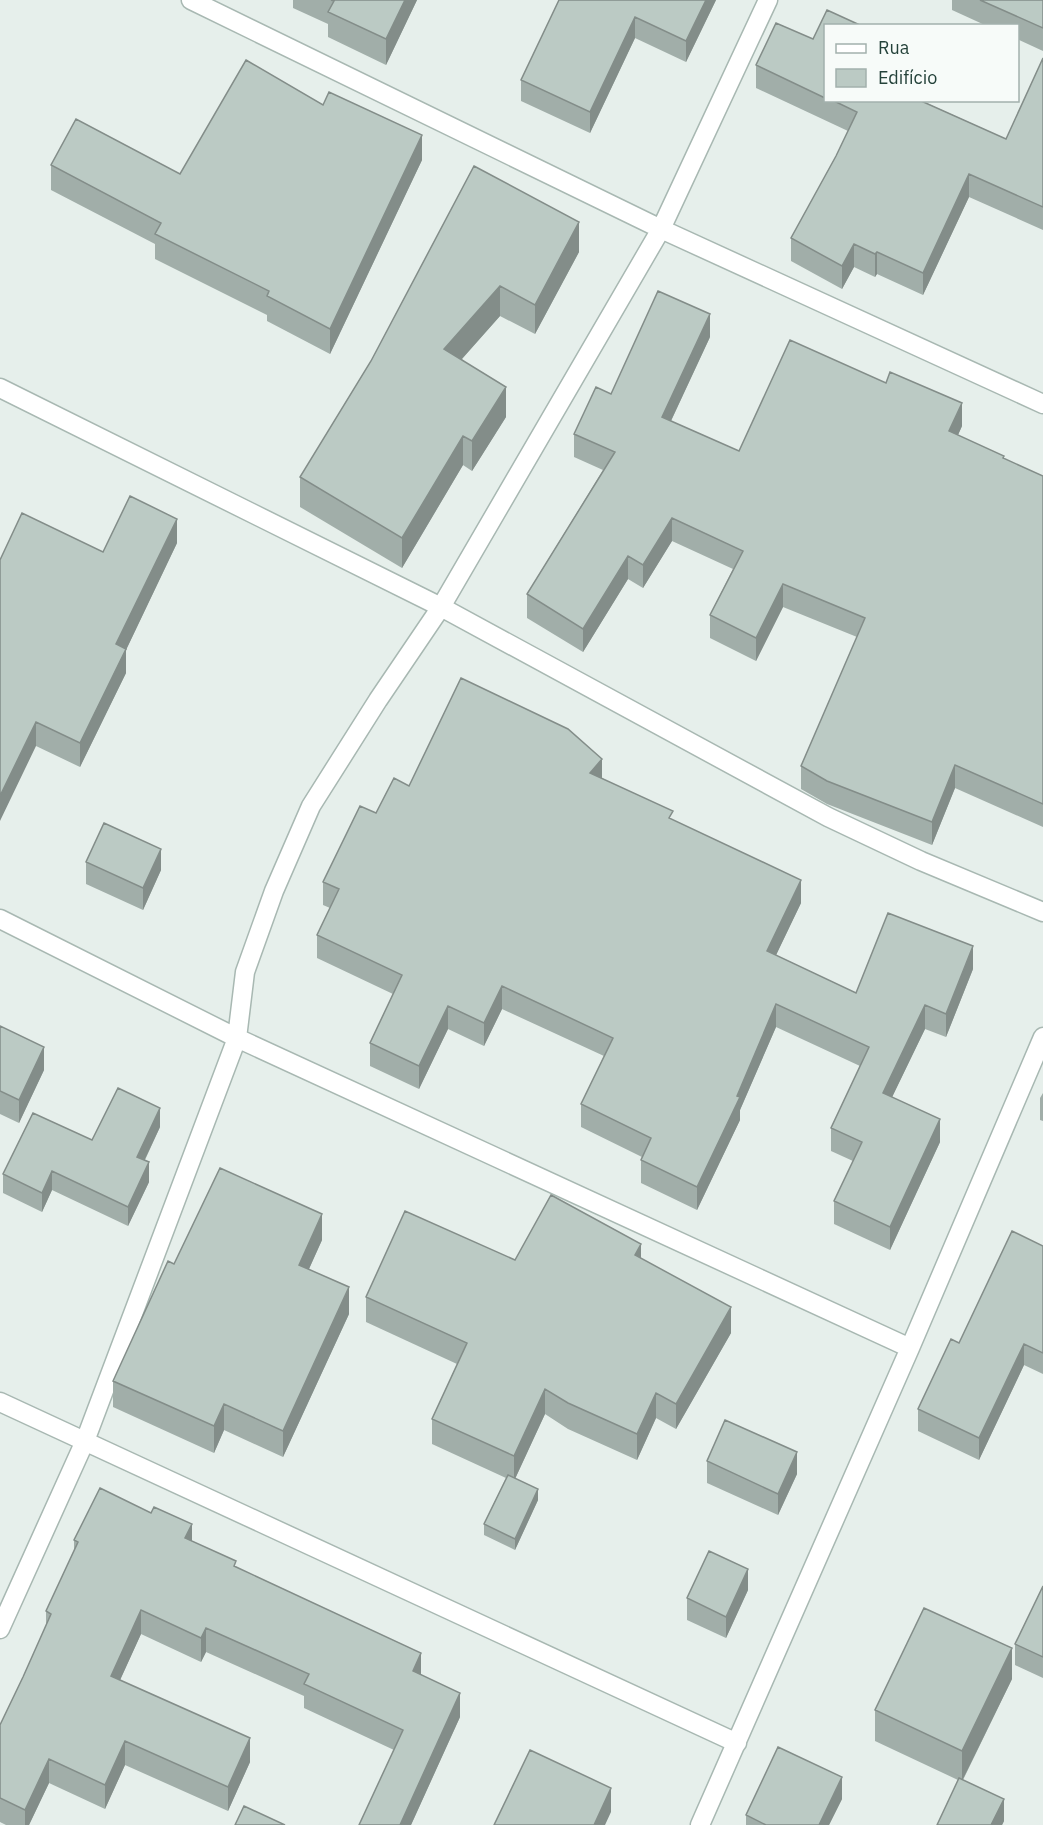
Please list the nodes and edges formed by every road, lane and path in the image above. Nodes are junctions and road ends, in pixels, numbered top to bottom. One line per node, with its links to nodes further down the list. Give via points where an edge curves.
1 (191, 0): 3 (street)
2 (768, 0): 3 (street)
3 (661, 229): 5 (street); 6 (street)
4 (0, 388): 6 (street)
5 (1043, 404)
6 (441, 607): 7 (street, via 828,817); 10 (street, via 311,806 245,972)
7 (1043, 912)
8 (0, 919): 10 (street)
9 (1043, 1037): 11 (street)
10 (237, 1038): 11 (street); 13 (street)
11 (910, 1348): 15 (street)
12 (0, 1402): 13 (street)
13 (85, 1441): 14 (street); 15 (street)
14 (0, 1629)
15 (737, 1743): 16 (street)
16 (700, 1825)

